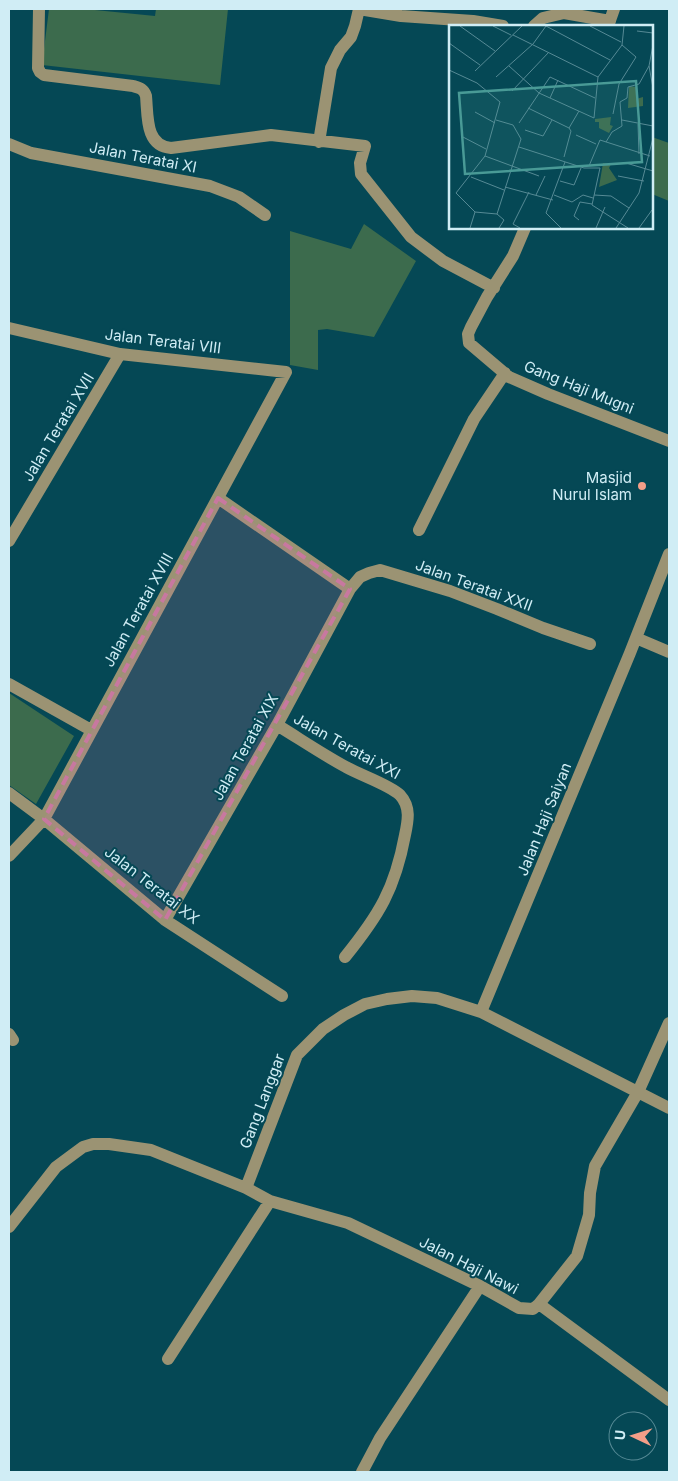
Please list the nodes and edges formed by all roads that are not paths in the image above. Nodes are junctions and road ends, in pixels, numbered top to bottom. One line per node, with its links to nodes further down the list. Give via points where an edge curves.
1 (39, 9): 6 (street, via 40,72 140,88 146,96 152,139 163,148 271,135)
2 (359, 9): 4 (street); 6 (street, via 351,37 331,68)
3 (611, 19): 5 (street, via 564,13 543,18)
4 (498, 25)
5 (535, 25)
6 (319, 142): 10 (street, via 365,146 360,163 361,174 411,237 443,261)
7 (9, 144): 8 (street, Jalan Teratai XI, via 31,153 210,186 239,197)
8 (265, 215)
9 (526, 229): 10 (street)
10 (494, 288): 14 (street, via 471,327 469,343)
11 (9, 328): 12 (street, Jalan Teratai VIII)
12 (120, 354): 13 (street, Jalan Teratai VIII); 18 (street, Jalan Teratai XVII)
13 (286, 372): 16 (street, Jalan Teratai XVIII)
14 (505, 373): 15 (street, Gang Haji Mugni, via 548,394); 17 (street, Gang Haji Mugni, via 474,419)
15 (669, 441)
16 (218, 498): 20 (street); 26 (street, Jalan Teratai XVIII)
17 (419, 530)
18 (9, 541)
19 (669, 554): 21 (street, Jalan Haji Saiyan)
20 (350, 588): 22 (street, Jalan Teratai XXII, via 360,577 380,570 450,591); 25 (street, Jalan Teratai XIX)
21 (636, 638): 23 (street); 33 (street, Jalan Haji Saiyan)
22 (590, 644)
23 (669, 652)
24 (9, 684): 26 (street)
25 (277, 725): 30 (street, Jalan Teratai XIX); 31 (street, Jalan Teratai XXI, via 395,792 407,806 402,855 386,900)
26 (92, 730): 28 (street, Jalan Teratai XVIII)
27 (9, 792): 28 (street, Jalan Teratai XX)
28 (44, 819): 29 (street, Jalan Teratai XVIII); 30 (street, Jalan Teratai XX)
29 (9, 856)
30 (165, 920): 32 (street, Jalan Teratai XX)
31 (345, 957)
32 (282, 996)
33 (481, 1012): 35 (street, Gang Langgar); 37 (street, Gang Langgar, via 437,998 412,996 365,1004 323,1029 297,1054)
34 (669, 1023): 35 (street)
35 (638, 1092): 36 (street, Gang Langgar); 41 (street, via 595,1166 589,1215 577,1256)
36 (669, 1108)
37 (246, 1188): 38 (street, Jalan Haji Nawi); 39 (street, via 151,1150 93,1144 83,1147 56,1167)
38 (270, 1201): 40 (street, Jalan Haji Nawi, via 348,1223); 42 (street)
39 (9, 1226)
40 (480, 1286): 41 (street, Jalan Haji Nawi, via 519,1308 532,1309); 44 (street, via 380,1438)
41 (539, 1304): 43 (street)
42 (168, 1359)
43 (669, 1400)
44 (362, 1472)

